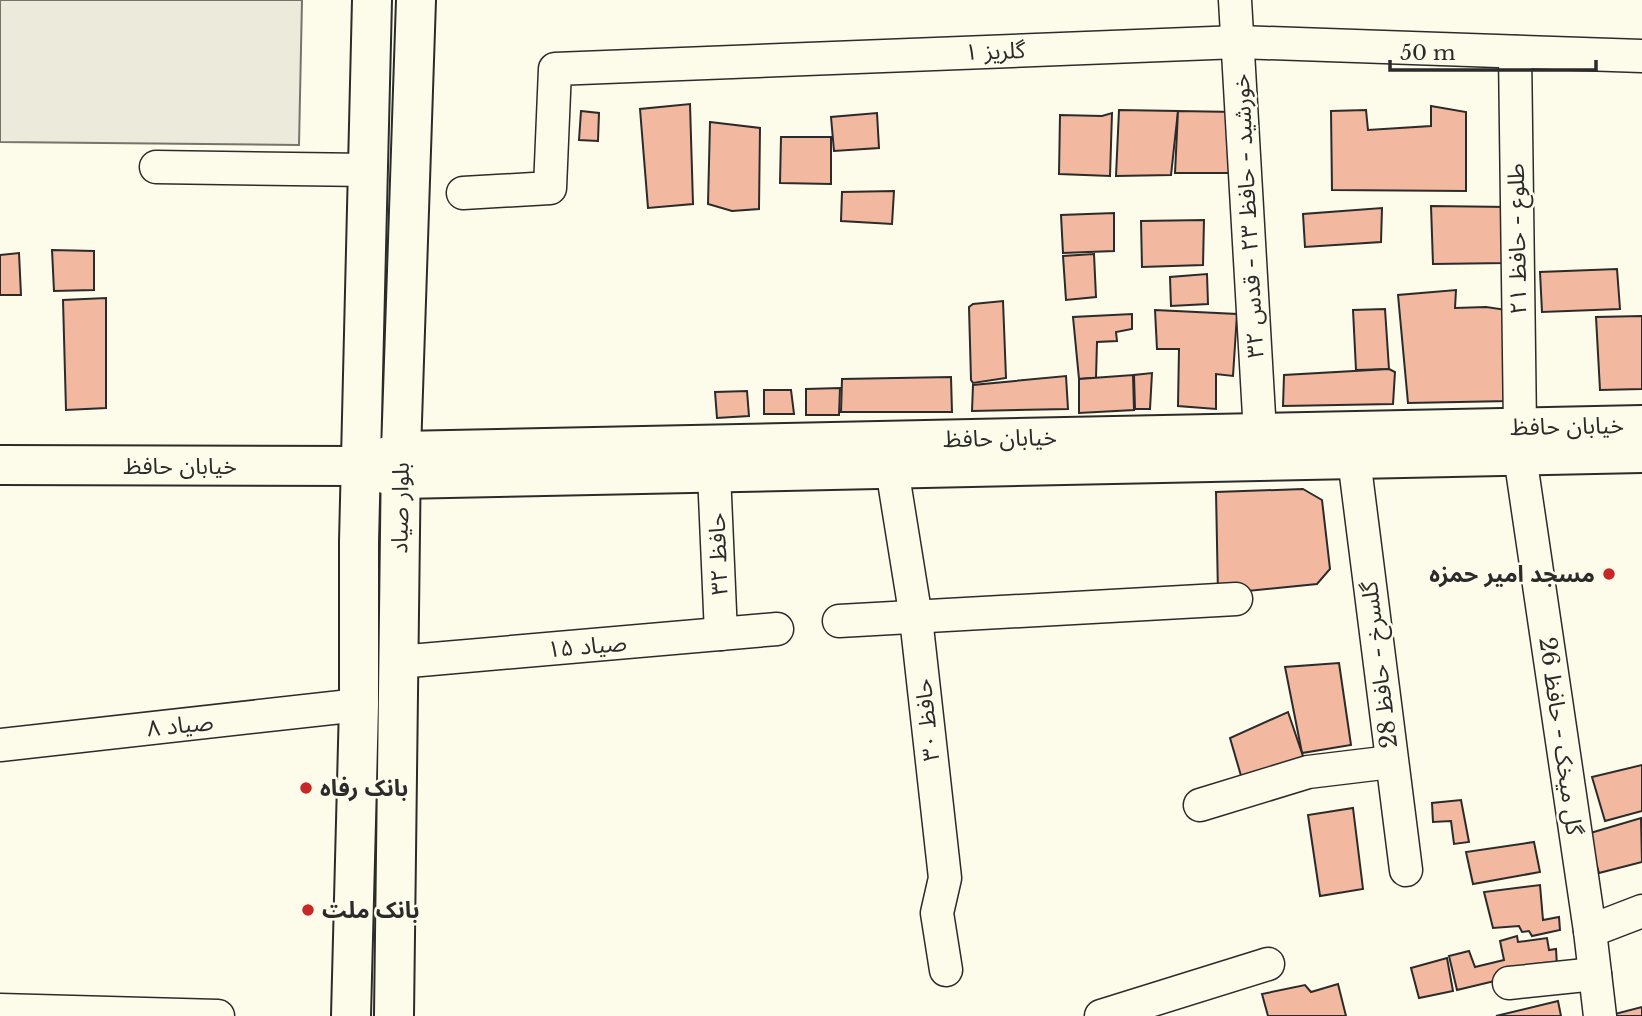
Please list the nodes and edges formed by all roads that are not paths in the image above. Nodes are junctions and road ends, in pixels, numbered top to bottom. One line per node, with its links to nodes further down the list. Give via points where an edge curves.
1 (372, 0): 8 (main road, بلوار صیاد)
2 (416, 0): 16 (main road, بلوار صیاد)
3 (1235, 0): 4 (street, خورشید - حافظ ۲۳ - قدس ۳۲)
4 (1238, 42): 5 (street, گلریز ۱); 9 (street, گلریز ۱, via 555,69 550,188); 11 (street, خورشید - حافظ ۲۳ - قدس ۳۲)
5 (1515, 51): 6 (street, گلریز ۱); 12 (street, طلوع - حافظ ۲۱)
6 (1642, 56)
7 (156, 167): 8 (street)
8 (368, 170): 17 (main road, بلوار صیاد)
9 (463, 193)
10 (1642, 425): 12 (main road, خیابان حافظ)
11 (1260, 433): 12 (main road, خیابان حافظ); 16 (main road, خیابان حافظ)
12 (1520, 442): 13 (main road, خیابان حافظ); 14 (main road, خیابان حافظ); 32 (street, گل میخک - حافظ 26)
13 (1642, 453)
14 (1353, 459): 18 (main road, خیابان حافظ); 28 (street, گلسرخ - حافظ 28)
15 (0, 465): 17 (main road, خیابان حافظ)
16 (401, 465): 17 (main road, خیابان حافظ); 19 (main road, خیابان حافظ); 25 (main road, بلوار صیاد)
17 (361, 466): 26 (main road, بلوار صیاد)
18 (892, 469): 19 (main road, خیابان حافظ); 21 (street, حافظ ۳۰)
19 (715, 473): 24 (street, حافظ ۳۲)
20 (1237, 599): 21 (street)
21 (916, 618): 22 (street); 34 (street, حافظ ۳۰, via 945,878 937,914)
22 (839, 621)
23 (777, 629): 24 (street, صیاد ۱۵)
24 (720, 634): 25 (street, صیاد ۱۵)
25 (398, 662): 40 (main road, بلوار صیاد)
26 (359, 705): 27 (street, صیاد ۸); 39 (main road, بلوار صیاد)
27 (0, 745)
28 (1391, 762): 29 (street, via 1308,772); 30 (street, گلسرخ - حافظ 28)
29 (1200, 805)
30 (1406, 870)
31 (1642, 911): 32 (street)
32 (1590, 931): 35 (street, گل میخک - حافظ 26)
33 (1268, 964): 41 (street)
34 (946, 970)
35 (1595, 974): 36 (street); 42 (street, گل میخک - حافظ 26)
36 (1509, 983)
37 (0, 1010): 38 (street)
38 (218, 1016)
39 (351, 1016)
40 (394, 1016)
41 (1101, 1016)
42 (1600, 1016)

